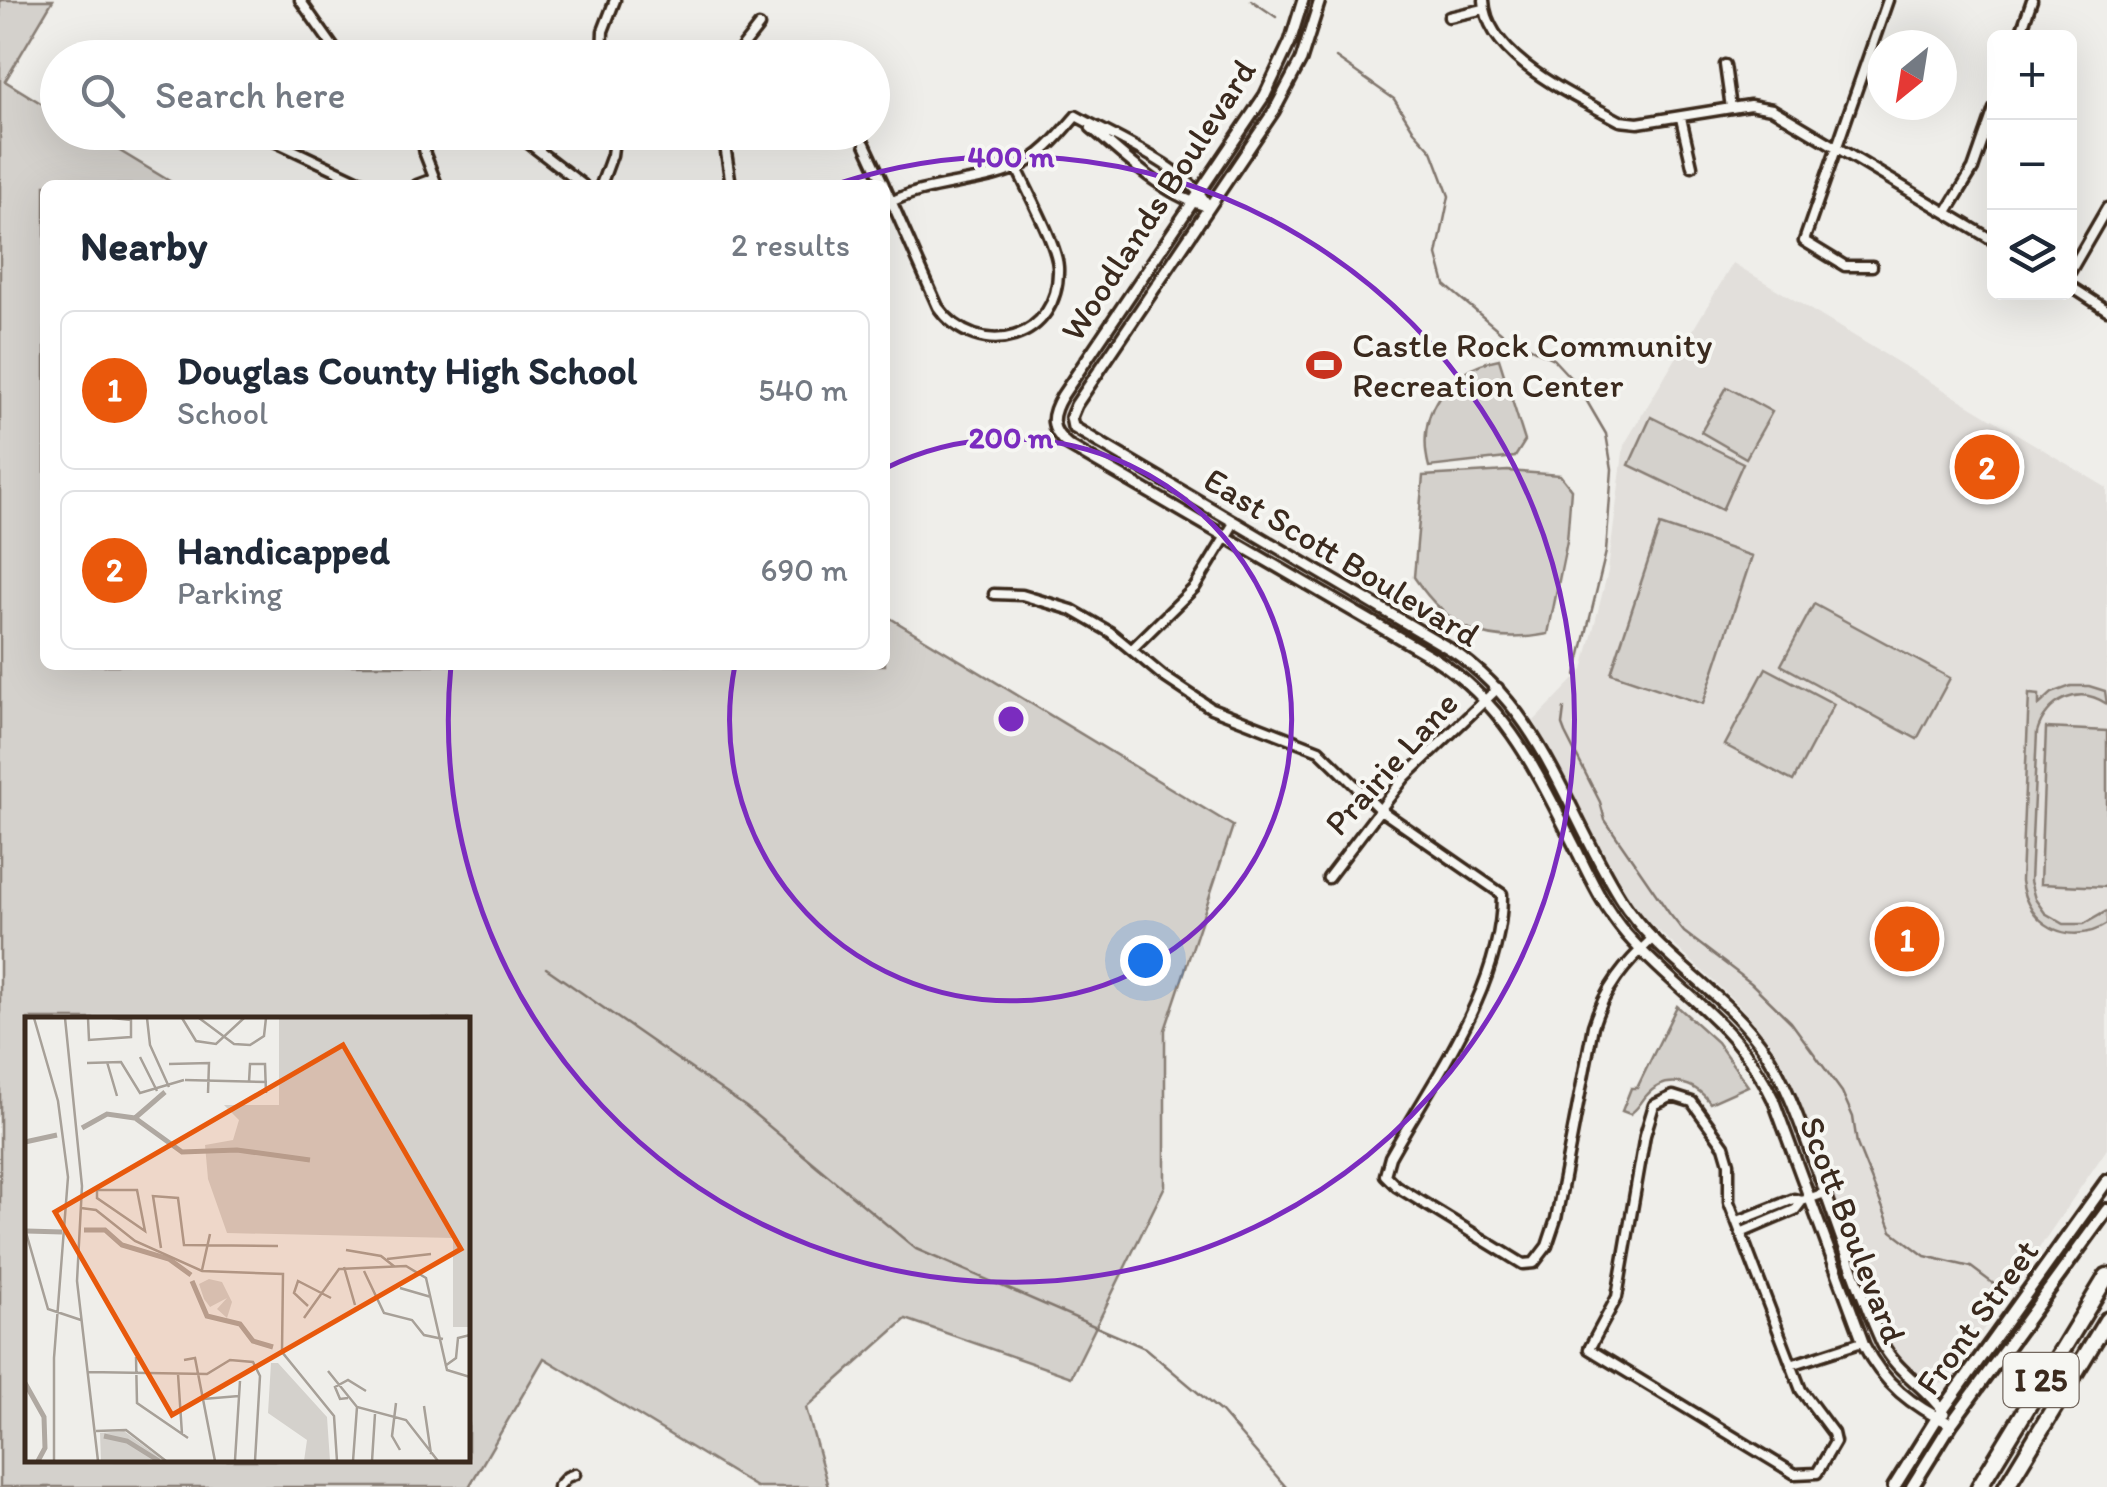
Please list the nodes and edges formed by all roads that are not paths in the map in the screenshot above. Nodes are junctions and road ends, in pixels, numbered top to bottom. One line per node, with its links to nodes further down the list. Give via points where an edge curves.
1 (300, 0): 11 (street)
2 (615, 0): 12 (street)
3 (1303, 0): 34 (street, Woodlands Boulevard, via 1265,95)
4 (1320, 0): 38 (street, Woodlands Boulevard, via 1283,96)
5 (1888, 0): 19 (street)
6 (2032, 0): 10 (street)
7 (1484, 4): 8 (street); 17 (street, via 1497,38 1516,58 1592,106 1638,124)
8 (1450, 18)
9 (760, 26): 13 (street)
10 (2022, 30)
11 (328, 40)
12 (603, 40)
13 (749, 40)
14 (1725, 64): 15 (street)
15 (1731, 108): 17 (street); 19 (street, via 1772,110)
16 (1076, 116): 27 (street); 34 (street); 36 (street)
17 (1681, 118): 26 (street)
18 (1990, 120): 40 (street, via 1973,169)
19 (1838, 147): 40 (street); 43 (street, via 1804,242 1846,266)
20 (294, 150): 28 (street)
21 (426, 150): 29 (street)
22 (537, 150): 30 (street)
23 (613, 150): 31 (street)
24 (725, 150): 32 (street)
25 (869, 150): 33 (street)
26 (1692, 166)
27 (1017, 168): 35 (street); 37 (street, via 1058,262 1052,304 1021,334 994,340 948,322)
28 (357, 180)
29 (434, 180)
30 (576, 180)
31 (603, 180)
32 (729, 180)
33 (881, 180)
34 (1200, 191): 36 (street, Woodlands Boulevard); 38 (street)
35 (890, 202)
36 (1192, 203): 38 (street); 47 (street, Woodlands Boulevard, via 1062,396)
37 (890, 207)
38 (1209, 207): 46 (street, Woodlands Boulevard)
39 (2107, 208): 42 (street)
40 (1947, 212): 41 (street)
41 (1987, 237)
42 (2077, 260)
43 (1872, 266)
44 (2077, 291): 45 (street)
45 (2107, 310)
46 (1071, 422): 48 (street, East Scott Boulevard, via 1080,434)
47 (1053, 426): 49 (street, East Scott Boulevard, via 1068,445)
48 (1234, 523): 49 (street); 52 (street, East Scott Boulevard, via 1450,649)
49 (1224, 538): 51 (street, via 1195,587); 53 (street, East Scott Boulevard, via 1434,658)
50 (994, 594): 51 (street, via 1072,610)
51 (1132, 650): 55 (street, via 1211,708 1319,750)
52 (1498, 688): 53 (street, Prairie Lane); 54 (street, East Scott Boulevard)
53 (1486, 699): 55 (street, Prairie Lane); 58 (street, Scott Boulevard, via 1524,750 1608,910)
54 (1555, 772): 57 (street, Scott Boulevard, via 1611,882)
55 (1379, 809): 56 (street, Prairie Lane); 58 (street, via 1502,894 1503,920 1490,976 1385,1174 1522,1264 1534,1262 1547,1246 1556,1219 1602,997)
56 (1328, 878)
57 (1653, 938): 58 (street); 60 (street, Scott Boulevard, via 1725,1003 1765,1051)
58 (1640, 950): 61 (street, Scott Boulevard, via 1719,1020 1758,1071)
59 (2107, 1181): 69 (main road, Front Street)
60 (1826, 1192): 61 (street); 69 (street, Scott Boulevard, via 1888,1354)
61 (1806, 1200): 63 (street); 64 (street); 67 (street, Scott Boulevard)
62 (2107, 1210): 70 (main road, Front Street)
63 (1738, 1221): 64 (street); 68 (street, via 1729,1163 1709,1121 1692,1102 1673,1096 1654,1105 1617,1298 1589,1349 1794,1474 1809,1476 1817,1474 1836,1442)
64 (1743, 1232): 68 (street)
65 (2107, 1276): 75 (highway, I 25)
66 (2107, 1320): 76 (highway, I 25)
67 (1862, 1342): 68 (street); 69 (street, Scott Boulevard, via 1894,1388)
68 (1791, 1366)
69 (1940, 1414): 70 (street, Scott Boulevard); 73 (main road, Front Street)
70 (1951, 1424): 74 (main road, Front Street)
71 (576, 1474): 72 (street)
72 (558, 1487)
73 (1894, 1487)
74 (1912, 1487)
75 (1979, 1487)
76 (2006, 1487)

